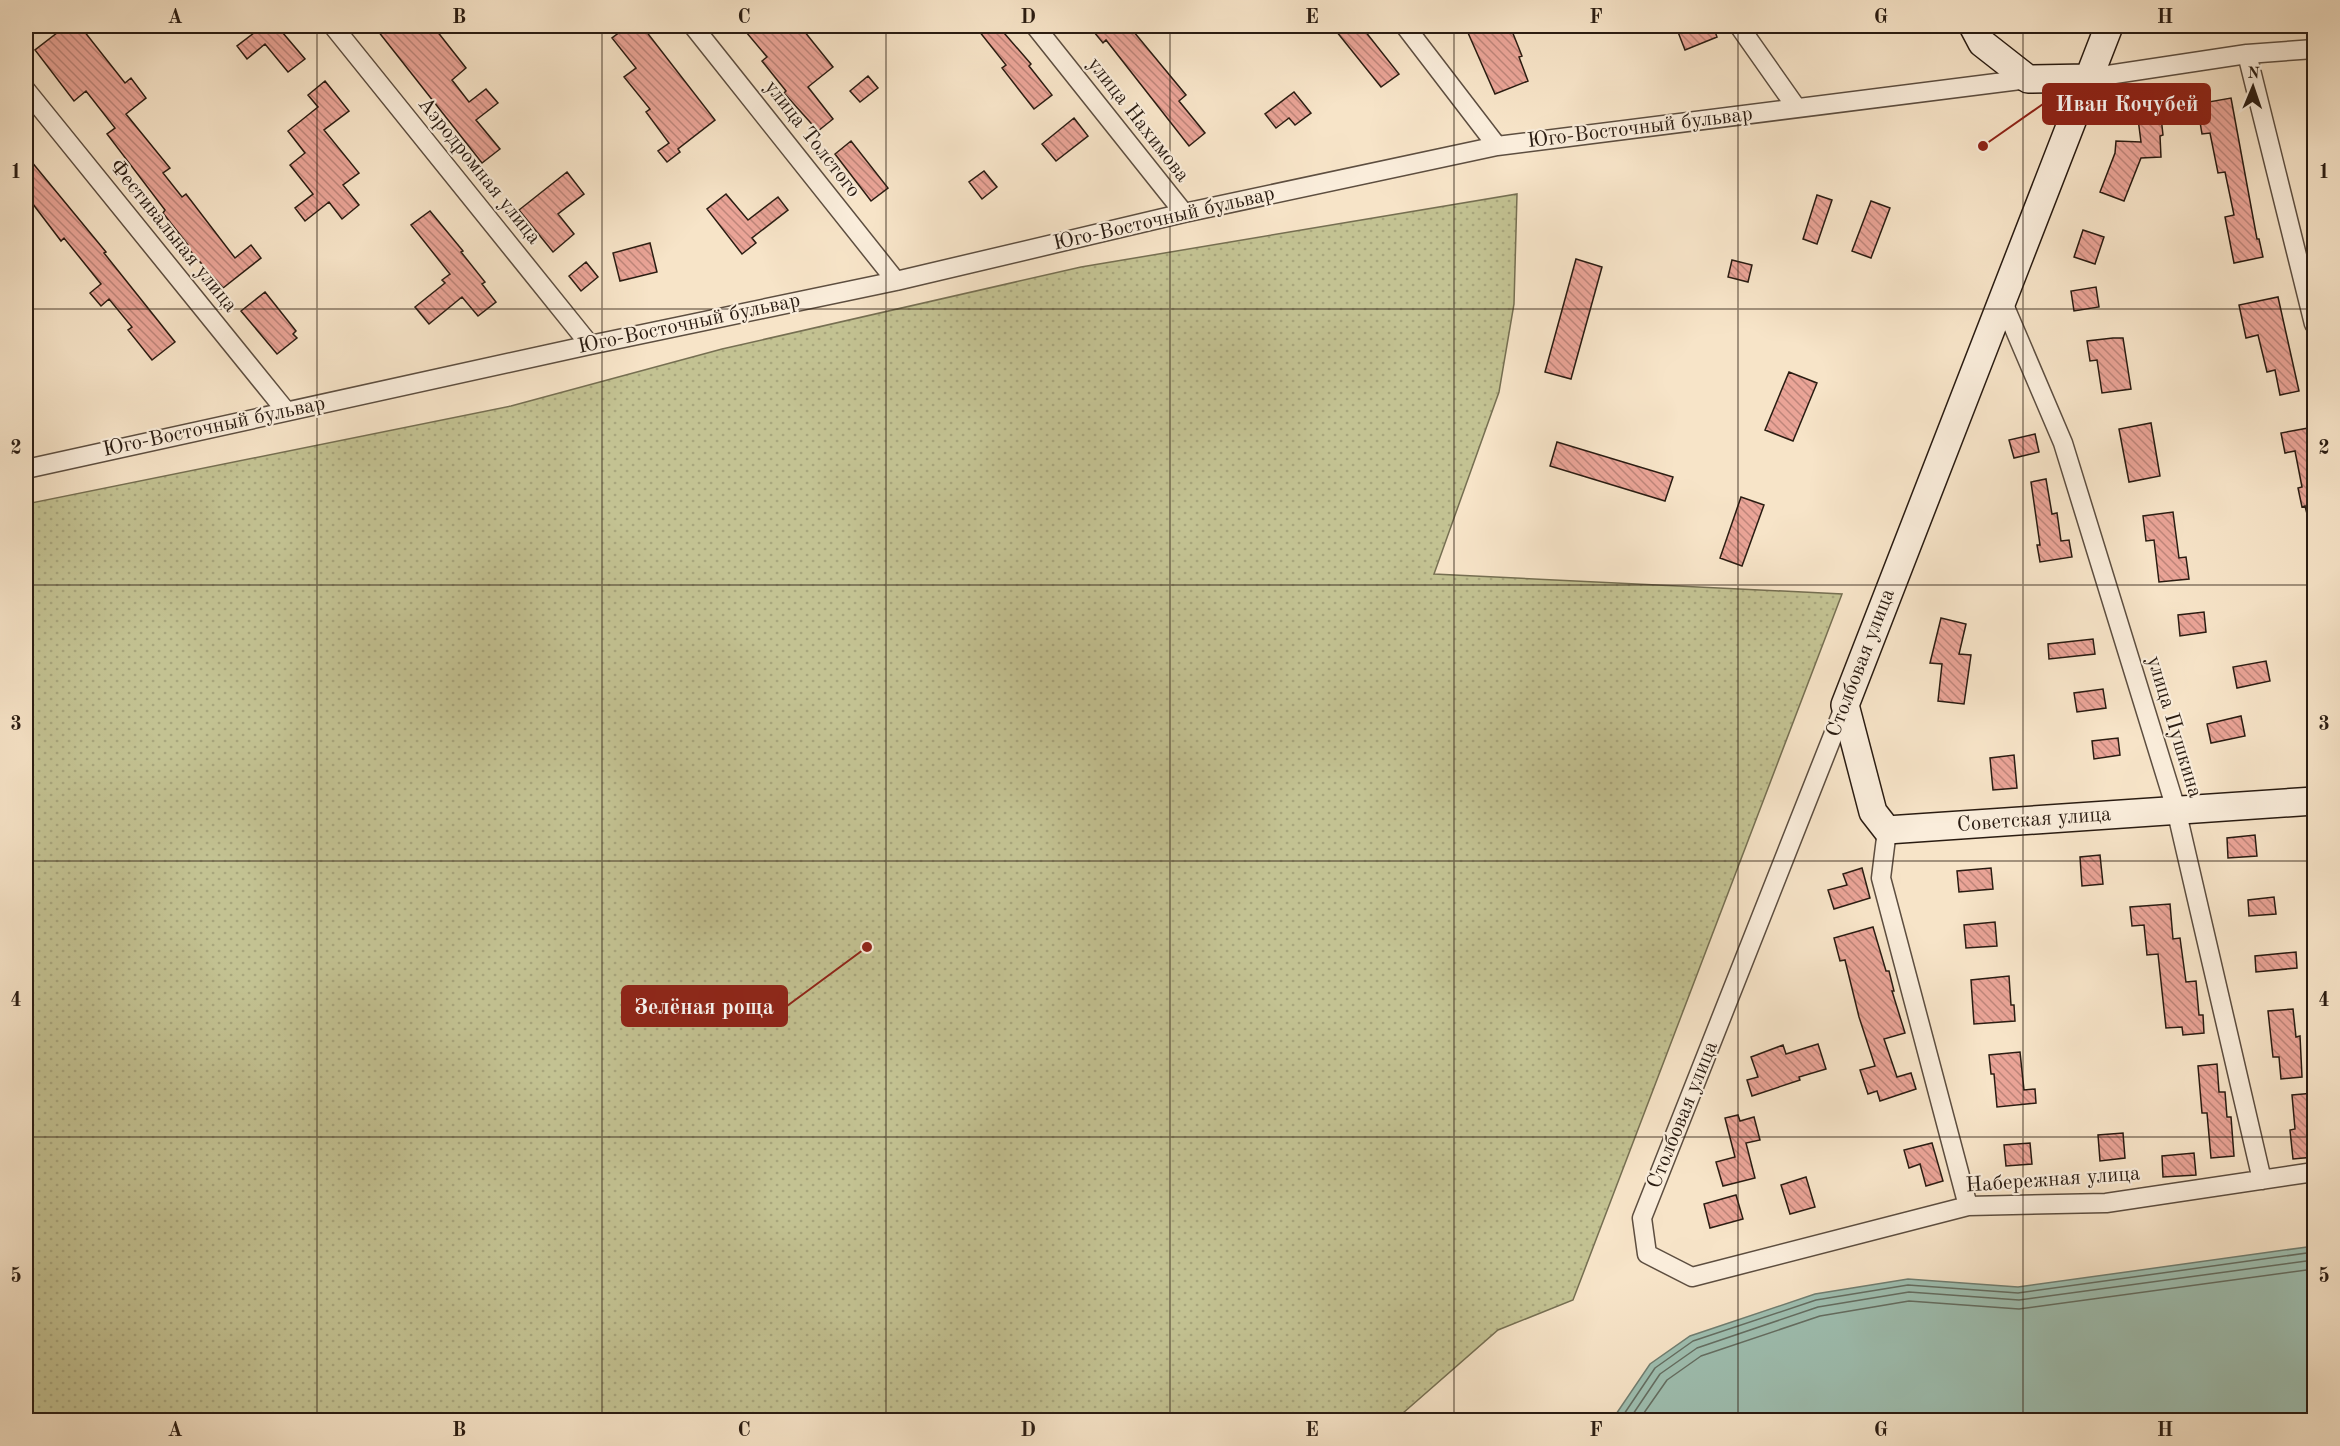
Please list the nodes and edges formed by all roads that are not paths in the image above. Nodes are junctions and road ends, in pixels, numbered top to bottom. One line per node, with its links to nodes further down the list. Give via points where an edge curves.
1 (333, 26): 19 (street, Аэродромная улица)
2 (693, 26): 16 (street, улица Толстого)
3 (1035, 26): 15 (street, улица Нахимова)
4 (1405, 26): 14 (street)
5 (1739, 26): 13 (street)
6 (1973, 26): 11 (street, via 1982,43)
7 (2109, 26): 10 (street, Столбовая улица)
8 (2314, 49): 9 (street, Юго-Восточный бульвар)
9 (2247, 54): 10 (street, Юго-Восточный бульвар); 18 (street)
10 (2088, 78): 11 (street, Юго-Восточный бульвар); 17 (street, Столбовая улица)
11 (2028, 79): 13 (street, Юго-Восточный бульвар)
12 (26, 90): 20 (street, Фестивальная улица)
13 (1796, 107): 14 (street, Юго-Восточный бульвар)
14 (1497, 146): 15 (street, Юго-Восточный бульвар)
15 (1184, 213): 16 (street, Юго-Восточный бульвар)
16 (896, 281): 19 (street, Юго-Восточный бульвар)
17 (2002, 300): 22 (street, Столбовая улица); 24 (street, улица Пушкина, via 2063,442)
18 (2314, 324)
19 (590, 345): 20 (street, Юго-Восточный бульвар)
20 (286, 411): 21 (street, Юго-Восточный бульвар)
21 (26, 469)
22 (1845, 705): 25 (street, via 1873,812); 29 (street, Столбовая улица, via 1642,1218 1647,1254)
23 (2314, 801): 24 (street, Советская улица)
24 (2176, 809): 25 (street, Советская улица); 27 (street, улица Пушкина)
25 (1887, 830): 28 (street, via 1881,878)
26 (2314, 1172): 27 (street, Набережная улица)
27 (2262, 1180): 28 (street, Набережная улица, via 2106,1203)
28 (1968, 1206): 29 (street, Набережная улица)
29 (1692, 1276)

